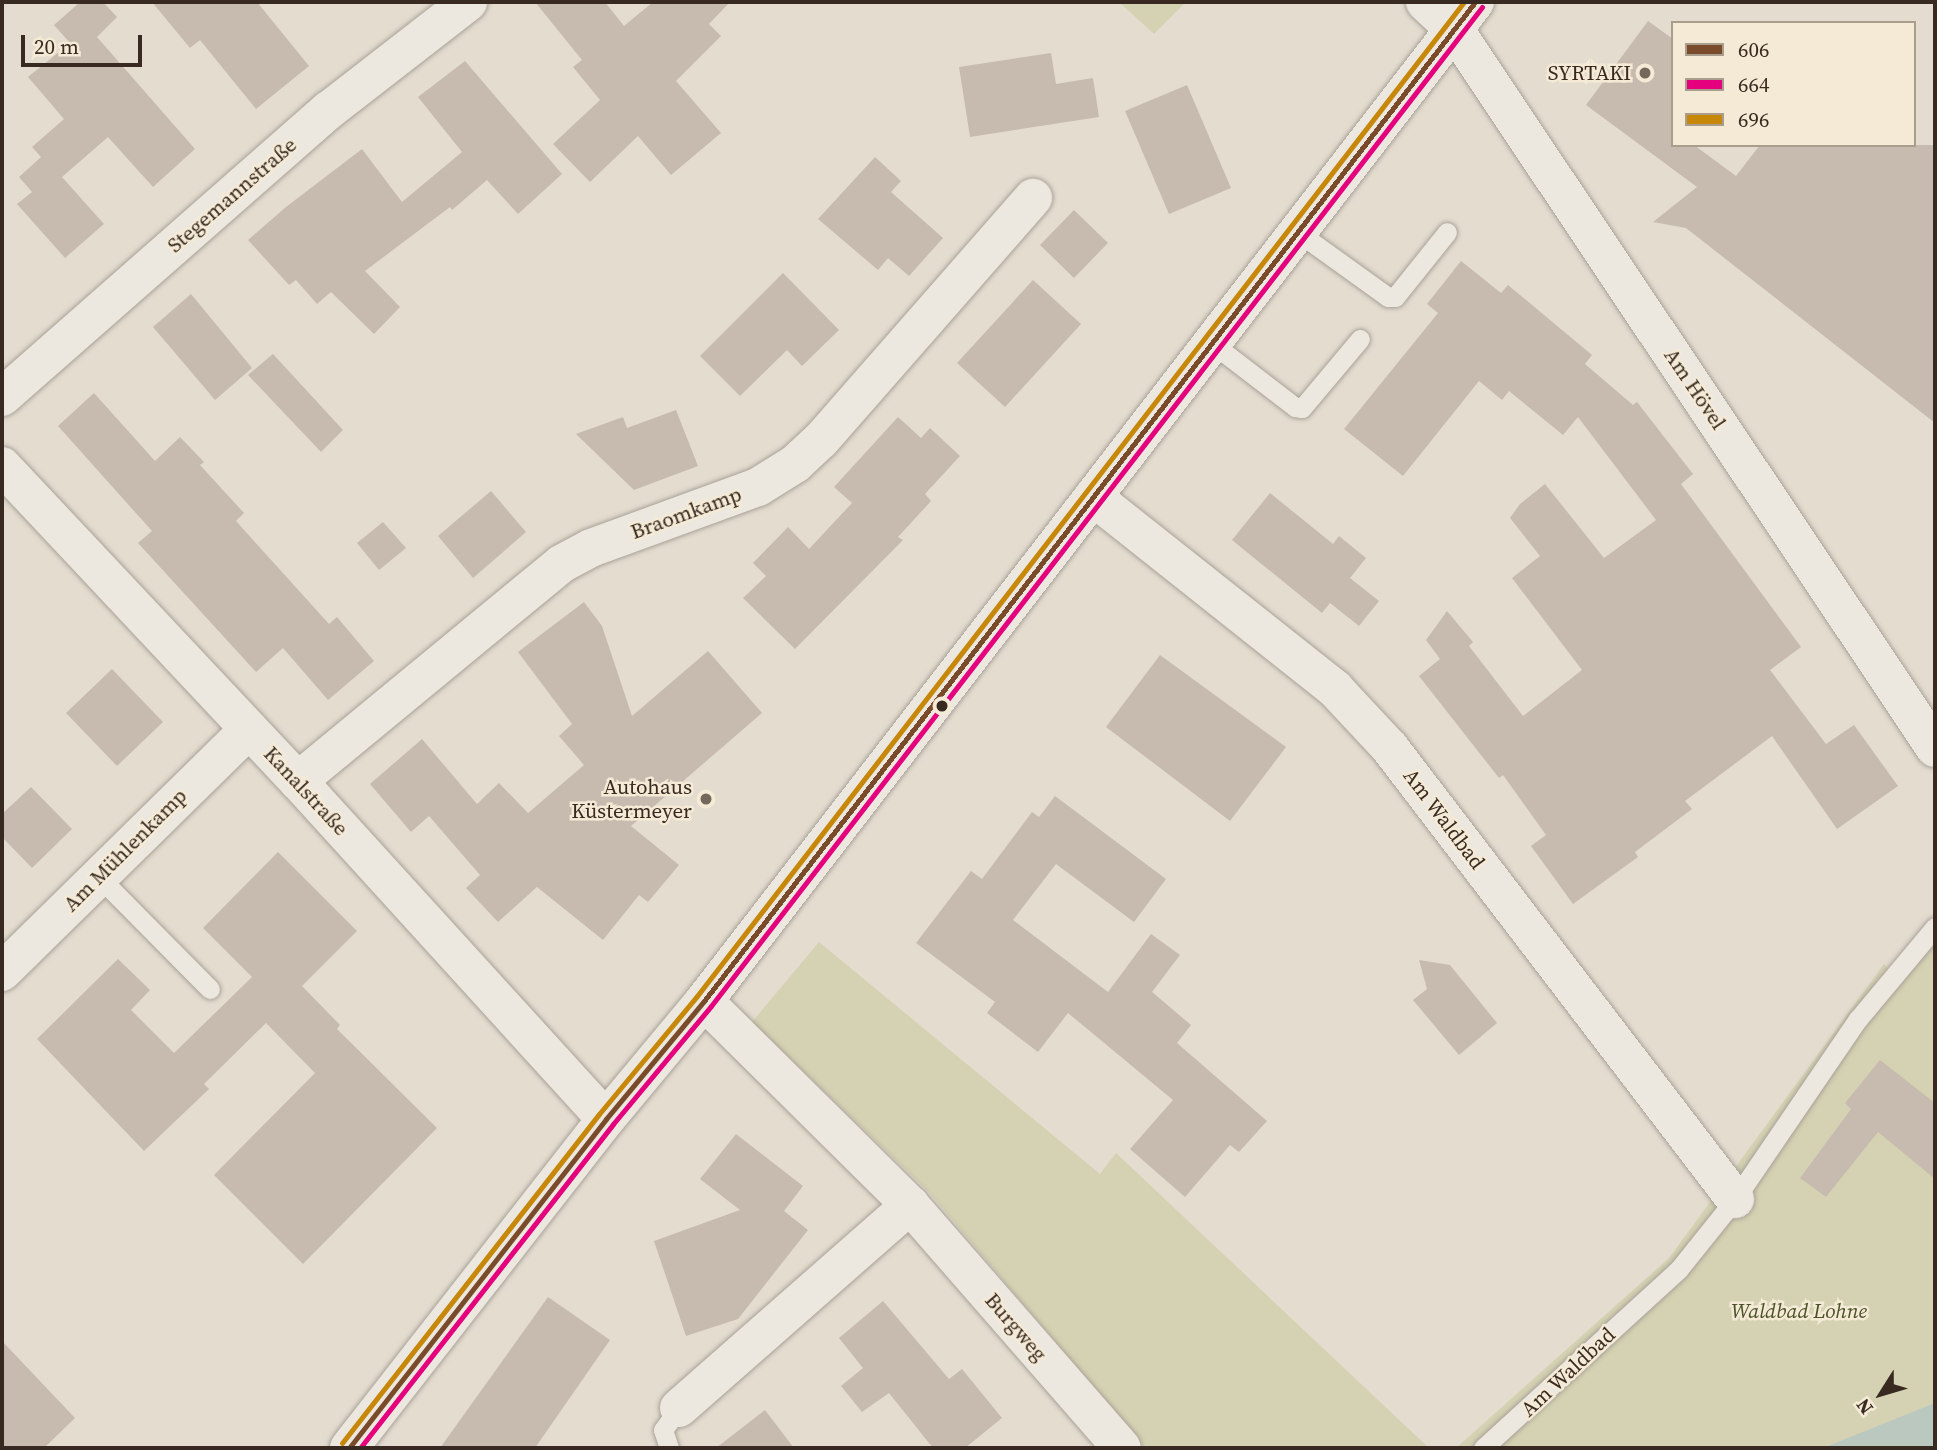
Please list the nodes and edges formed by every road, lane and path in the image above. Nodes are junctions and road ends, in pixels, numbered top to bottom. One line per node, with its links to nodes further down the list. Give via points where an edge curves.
1 (468, 2): 9 (street, Stegemannstraße, via 329,110)
2 (1425, 2): 3 (street, Am Hövel)
3 (1464, 16): 6 (street); 13 (street, Am Hövel)
4 (1033, 198): 14 (street, Braomkamp, via 795,464 758,487 591,548 561,564)
5 (1447, 232): 6 (lane, via 1395,297 1388,297)
6 (1299, 233): 8 (street)
7 (1360, 339): 8 (lane, via 1301,408)
8 (1213, 344): 11 (street)
9 (2, 397)
10 (2, 466): 12 (street, Kanalstraße)
11 (1093, 497): 19 (street); 21 (street, Am Waldbad, via 1335,689 1390,748)
12 (248, 729): 14 (street, Kanalstraße); 15 (street, Am Mühlenkamp)
13 (1935, 748)
14 (298, 781): 20 (street, Kanalstraße)
15 (99, 876): 17 (street, Am Mühlenkamp); 18 (lane)
16 (1935, 927): 21 (lane, Am Waldbad, via 1858,1019)
17 (2, 972)
18 (210, 989)
19 (704, 1001): 20 (street); 22 (street, Burgweg)
20 (606, 1119): 24 (street)
21 (1735, 1199): 27 (lane, Am Waldbad, via 1679,1269)
22 (910, 1205): 23 (street); 26 (street, Burgweg)
23 (678, 1408): 25 (lane, via 663,1430)
24 (349, 1448)
25 (669, 1448)
26 (1122, 1448)
27 (1483, 1448)

